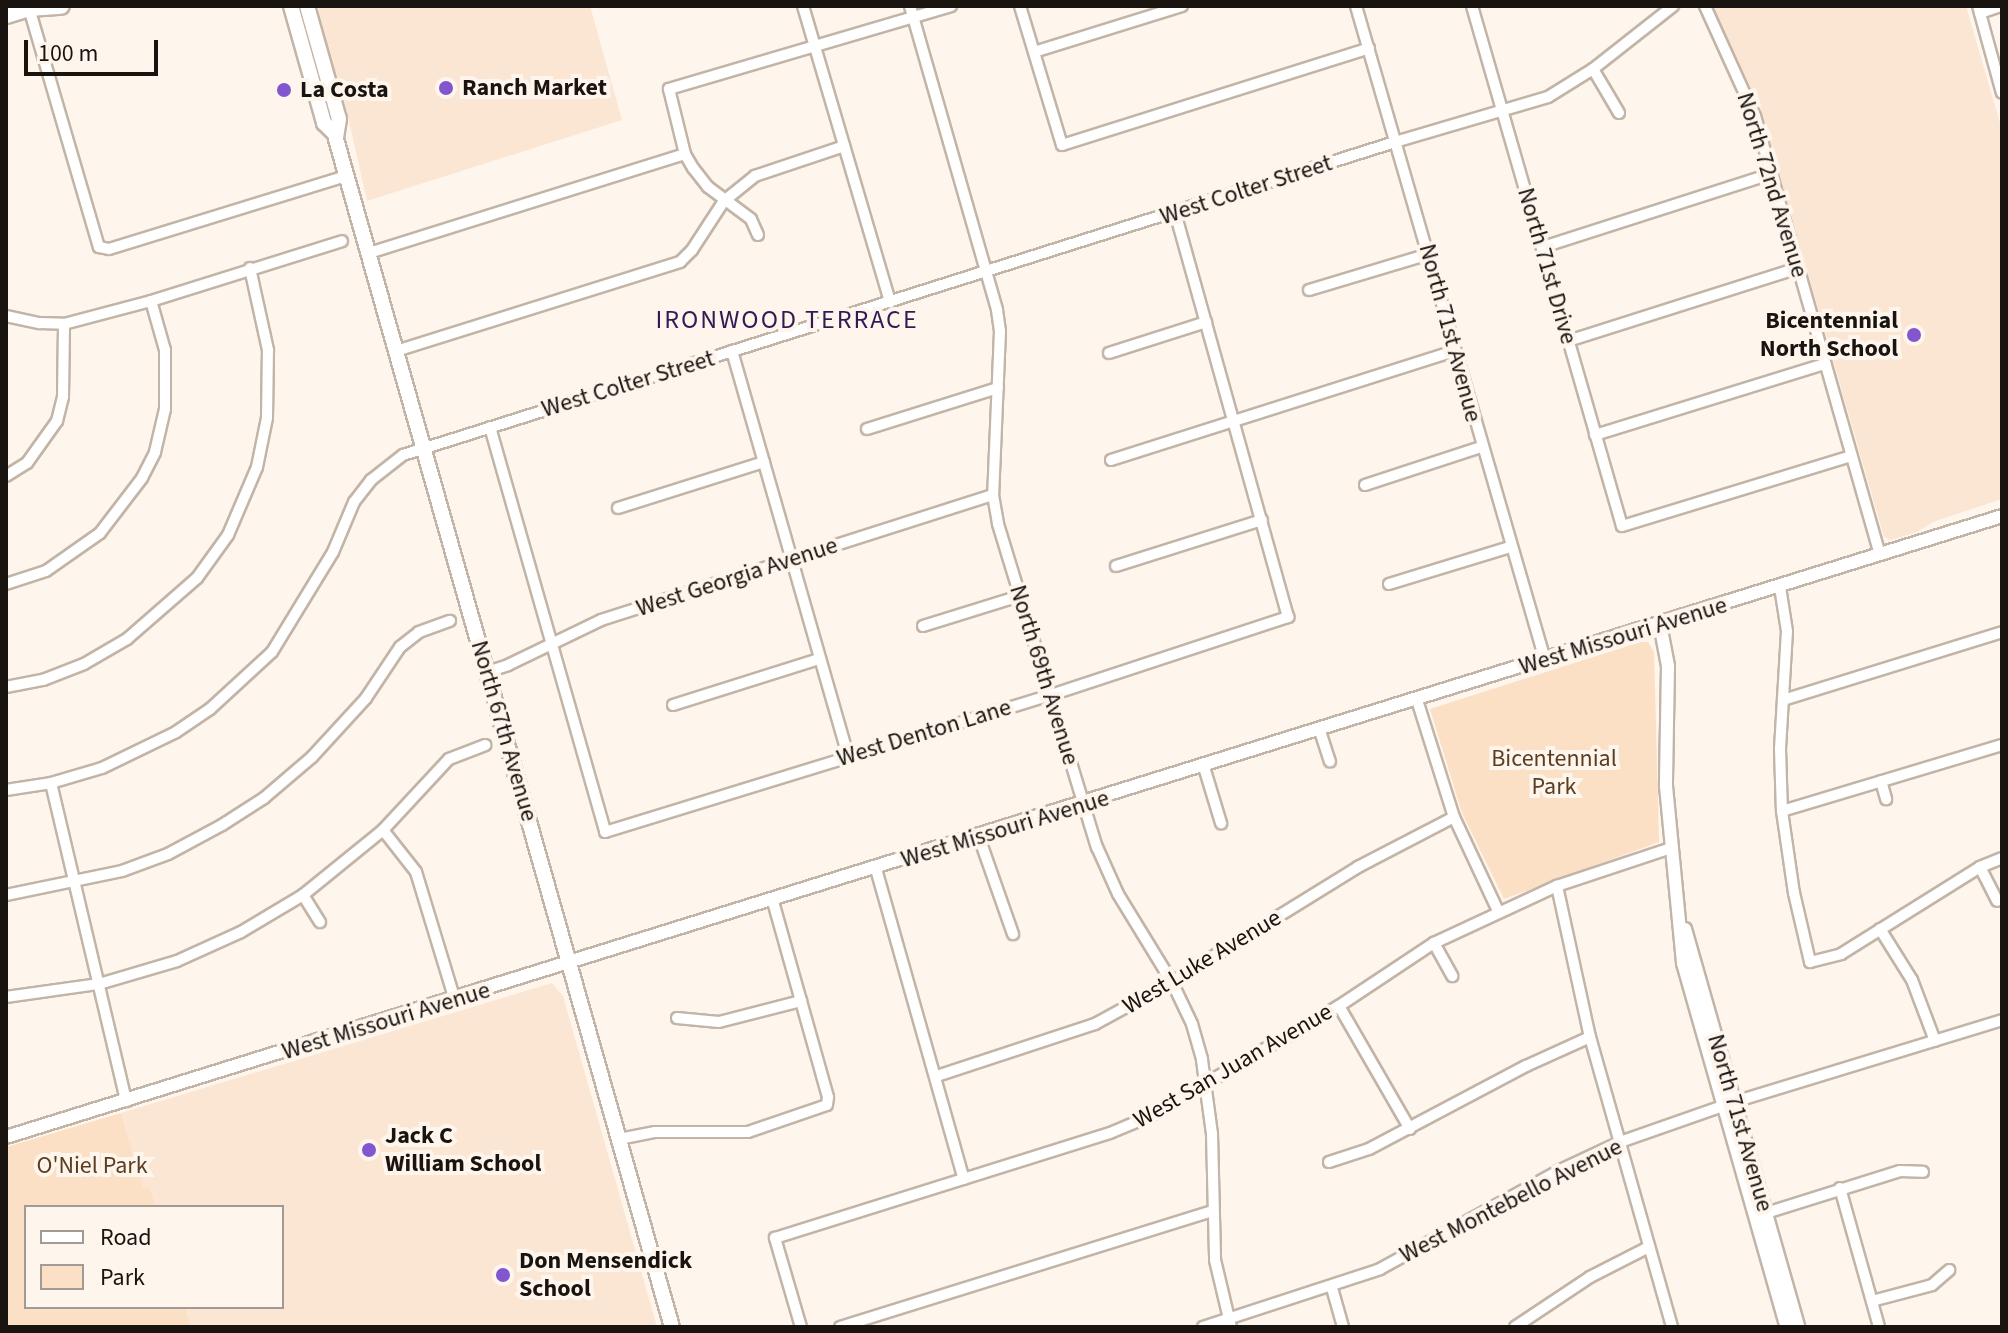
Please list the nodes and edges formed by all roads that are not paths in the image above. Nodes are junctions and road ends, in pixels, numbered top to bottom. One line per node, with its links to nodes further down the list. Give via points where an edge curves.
1 (61, 6): 13 (main road)
2 (291, 6): 24 (main road, North 67th Avenue, via 324,123)
3 (307, 6): 24 (main road, North 67th Avenue, via 339,119)
4 (803, 6): 17 (street)
5 (951, 6): 15 (street)
6 (1020, 6): 19 (street)
7 (1182, 6): 19 (street)
8 (1356, 6): 18 (street, North 71st Avenue)
9 (1472, 6): 22 (street, North 71st Drive)
10 (1673, 6): 20 (street, West Colter Street)
11 (1705, 6): 28 (street, North 72nd Avenue, via 1755,116)
12 (2000, 6): 14 (street)
13 (31, 7): 16 (main road); 29 (street, via 99,247 109,249)
14 (1979, 9): 21 (street)
15 (911, 12): 17 (street); 39 (street, North 69th Avenue)
16 (6, 15)
17 (815, 46): 26 (street); 27 (street, via 669,89)
18 (1369, 48): 19 (street, via 1062,145); 25 (street, North 71st Avenue)
19 (1034, 52)
20 (1593, 69): 22 (street, West Colter Street, via 1548,97); 23 (street)
21 (2002, 93)
22 (1503, 112): 25 (street, West Colter Street); 34 (street, North 71st Drive)
23 (1619, 113)
24 (336, 135): 29 (main road, North 67th Avenue)
25 (1395, 142): 31 (street, West Colter Street); 36 (street, North 71st Avenue)
26 (844, 146): 30 (street, via 755,176); 42 (street)
27 (685, 154): 30 (street); 35 (street)
28 (1771, 174): 34 (street); 38 (street, North 72nd Avenue)
29 (347, 176): 35 (main road, North 67th Avenue)
30 (724, 201): 32 (street, via 751,219); 47 (street, via 680,262)
31 (1175, 212): 39 (street, West Colter Street); 44 (street)
32 (758, 235)
33 (342, 241): 37 (street)
34 (1543, 247): 46 (street, North 71st Drive)
35 (369, 253): 47 (main road, North 67th Avenue)
36 (1429, 254): 40 (street); 49 (street, North 71st Avenue)
37 (250, 268): 41 (street); 84 (street, via 268,350 267,418 257,467 228,535 197,578 127,639 84,664)
38 (1798, 268): 46 (street); 51 (street, North 72nd Avenue)
39 (987, 271): 42 (street, West Colter Street); 52 (street, North 69th Avenue, via 1000,331)
40 (1309, 290)
41 (151, 301): 45 (street); 72 (street, via 167,374 155,452 142,478 100,533 46,571)
42 (890, 302): 48 (street, West Colter Street)
43 (6, 316): 45 (street)
44 (1206, 322): 50 (street); 53 (street)
45 (64, 324): 62 (street, via 63,397 57,421 27,463)
46 (1568, 341): 56 (street, North 71st Drive)
47 (396, 351): 58 (main road, North 67th Avenue)
48 (732, 351): 54 (street, West Colter Street); 61 (street)
49 (1455, 351): 53 (street); 57 (street, North 71st Avenue)
50 (1109, 353)
51 (1825, 364): 56 (street); 59 (street, North 72nd Avenue)
52 (998, 388): 55 (street); 64 (street, North 69th Avenue)
53 (1236, 421): 60 (street); 67 (street)
54 (490, 427): 58 (street, West Colter Street); 80 (street)
55 (867, 429)
56 (1595, 435): 59 (street, North 71st Drive, via 1622,526)
57 (1481, 447): 63 (street); 68 (street, North 71st Avenue)
58 (423, 449): 83 (main road, North 67th Avenue); 96 (street, West Colter Street, via 391,461 360,493 292,624 243,680 176,732 102,768)
59 (1851, 456): 69 (street, North 72nd Avenue)
60 (1111, 460)
61 (764, 462): 65 (street); 70 (street)
62 (6, 476)
63 (1365, 485)
64 (993, 495): 70 (street, West Georgia Avenue); 75 (street, North 69th Avenue)
65 (618, 508)
66 (2002, 516): 69 (street, West Missouri Avenue)
67 (1262, 520): 71 (street); 85 (street, West Denton Lane, via 1288,617)
68 (1510, 547): 73 (street); 82 (street, North 71st Avenue)
69 (1880, 554): 74 (street, West Missouri Avenue)
70 (791, 560): 80 (street, West Georgia Avenue, via 601,620); 81 (street)
71 (1116, 566)
72 (6, 584)
73 (1389, 584)
74 (1780, 587): 77 (street, West Missouri Avenue); 87 (street, via 1787,631)
75 (1020, 596): 78 (street); 85 (street, North 69th Avenue)
76 (450, 621): 109 (street, via 419,632 400,647 352,714 264,798 168,854)
77 (1660, 624): 82 (street, West Missouri Avenue); 105 (street, North 71st Avenue, via 1668,666)
78 (923, 626)
79 (2002, 632): 87 (street)
80 (552, 643): 83 (street, West Georgia Avenue); 92 (street, West Denton Lane, via 605,832)
81 (819, 659): 88 (street); 92 (street)
82 (1545, 660): 86 (street, West Missouri Avenue)
83 (487, 672): 120 (main road, North 67th Avenue)
84 (6, 687)
85 (1051, 695): 92 (street, West Denton Lane); 99 (street, North 69th Avenue)
86 (1417, 700): 89 (street, West Missouri Avenue); 101 (street)
87 (1783, 700): 100 (street)
88 (673, 705)
89 (1320, 731): 93 (street); 94 (street, West Missouri Avenue)
90 (485, 745): 103 (street, via 449,759)
91 (2002, 745): 95 (street)
92 (848, 756)
93 (1330, 761)
94 (1204, 767): 99 (street, West Missouri Avenue); 102 (street)
95 (1881, 781): 98 (street); 100 (street)
96 (51, 783): 97 (street, West Colter Street); 109 (street)
97 (6, 790)
98 (1886, 799)
99 (1082, 804): 104 (street, West Missouri Avenue); 122 (street, North 69th Avenue, via 1106,869)
100 (1782, 811): 117 (street, via 1810,962 1841,954)
101 (1454, 817): 115 (street); 122 (street, West Luke Avenue, via 1358,867)
102 (1221, 823)
103 (383, 830): 112 (street); 125 (street, via 416,872)
104 (979, 837): 108 (street, West Missouri Avenue); 118 (street)
105 (1671, 848): 110 (street, West San Juan Avenue); 135 (street, North 71st Avenue, via 1683,963)
106 (2002, 858): 107 (street)
107 (1980, 867): 114 (street); 117 (street)
108 (876, 869): 113 (street, West Missouri Avenue); 132 (street)
109 (74, 884): 111 (street); 123 (street)
110 (1557, 886): 115 (street, West San Juan Avenue); 130 (street)
111 (6, 895)
112 (303, 895): 116 (street); 123 (street, via 241,932 177,961)
113 (773, 901): 120 (street, West Missouri Avenue); 126 (street)
114 (1997, 901)
115 (1498, 911): 119 (street, West San Juan Avenue)
116 (320, 922)
117 (1880, 929): 131 (street, via 1912,980)
118 (1013, 934)
119 (1434, 943): 121 (street); 127 (street, West San Juan Avenue)
120 (570, 964): 125 (street, West Missouri Avenue); 138 (main road, North 67th Avenue)
121 (1452, 976)
122 (1172, 982): 132 (street, West Luke Avenue, via 1069,1034); 133 (street, North 69th Avenue, via 1192,1024)
123 (99, 984): 124 (street); 134 (street)
124 (6, 997)
125 (455, 1000): 134 (street, West Missouri Avenue)
126 (801, 1001): 128 (street, via 719,1022); 138 (street, via 827,1105 748,1132 655,1132)
127 (1339, 1006): 133 (street, West San Juan Avenue); 136 (street)
128 (677, 1018)
129 (2002, 1020): 131 (street, West Montebello Avenue)
130 (1590, 1037): 136 (street); 139 (street)
131 (1935, 1041): 135 (street, West Montebello Avenue)
132 (937, 1076): 142 (street)
133 (1207, 1084): 142 (street, West San Juan Avenue, via 1110,1133); 144 (street, North 69th Avenue)
134 (126, 1101): 137 (street, West Missouri Avenue)
135 (1729, 1104): 139 (street, West Montebello Avenue); 145 (street, North 71st Avenue)
136 (1410, 1129): 140 (street)
137 (6, 1137)
138 (619, 1139): 151 (main road, North 67th Avenue)
139 (1620, 1142): 146 (street); 148 (street, West Montebello Avenue, via 1380,1269)
140 (1329, 1162)
141 (1923, 1172): 143 (street, via 1900,1171)
142 (964, 1179): 152 (street, West San Juan Avenue, via 775,1238)
143 (1840, 1188): 145 (street); 149 (street)
144 (1212, 1211): 150 (street, North 69th Avenue, via 1215,1260); 153 (street)
145 (1760, 1214): 158 (street, North 71st Avenue); 159 (street, North 71st Avenue)
146 (1649, 1247): 156 (street, via 1590,1277); 157 (street)
147 (1949, 1270): 149 (street, via 1932,1285)
148 (1332, 1288): 150 (street, West Montebello Avenue); 155 (street)
149 (1872, 1301): 160 (street)
150 (1230, 1323): 154 (street, West Montebello Avenue)
151 (672, 1327)
152 (801, 1327)
153 (840, 1327)
154 (1203, 1327)
155 (1343, 1327)
156 (1515, 1327)
157 (1672, 1327)
158 (1787, 1327)
159 (1798, 1327)
160 (1879, 1327)

